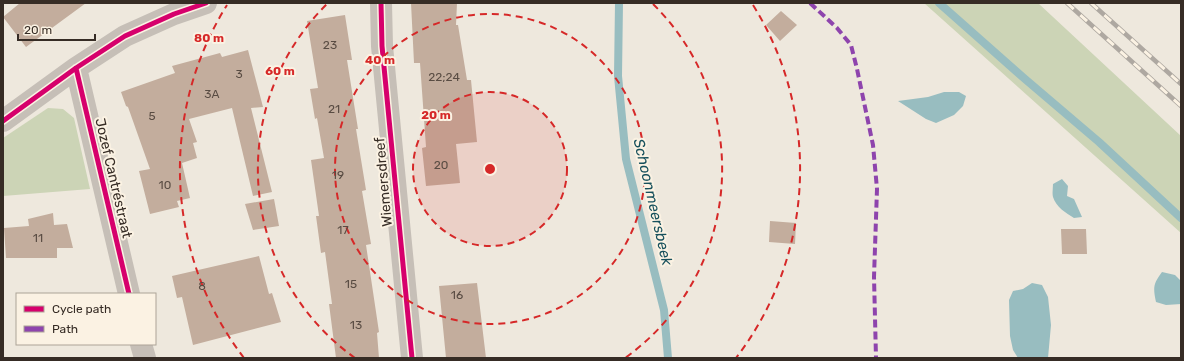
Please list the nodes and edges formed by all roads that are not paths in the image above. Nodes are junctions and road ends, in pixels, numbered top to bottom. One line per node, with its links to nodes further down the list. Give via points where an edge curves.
1 (206, 3): 3 (street, via 125,36)
2 (381, 3): 8 (street, Wiemersdreef, via 382,46)
3 (76, 68): 4 (street); 5 (street, Jozef Cantréstraat)
4 (3, 121)
5 (130, 293)
6 (141, 345): 7 (street)
7 (145, 358)
8 (412, 358)

